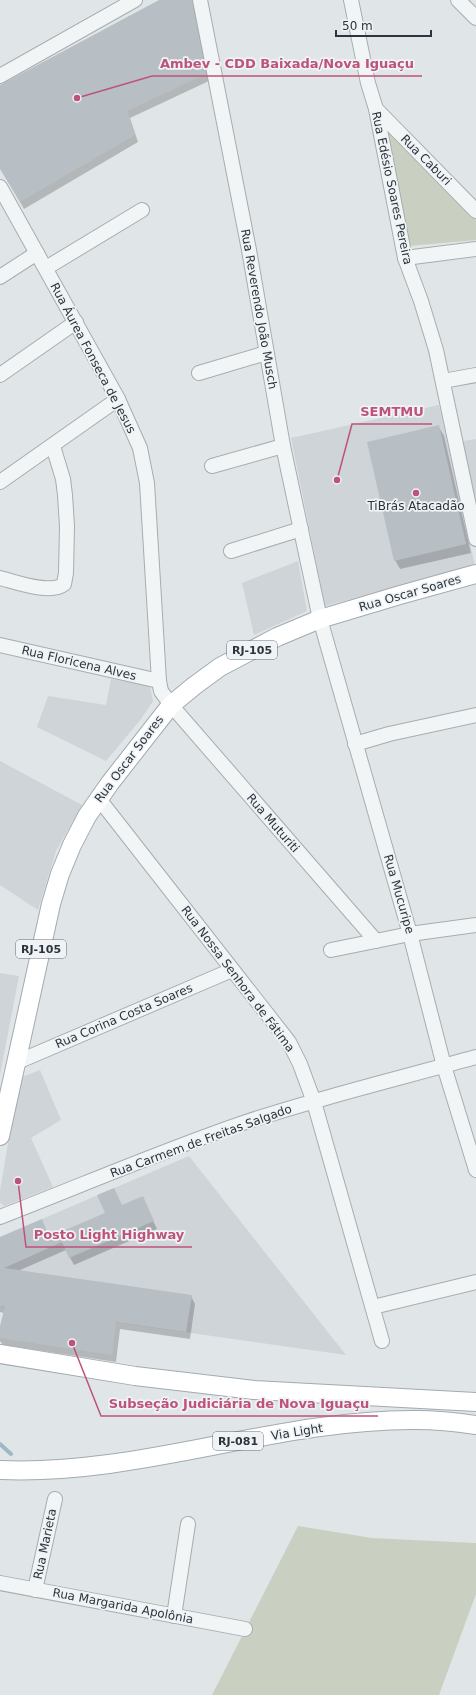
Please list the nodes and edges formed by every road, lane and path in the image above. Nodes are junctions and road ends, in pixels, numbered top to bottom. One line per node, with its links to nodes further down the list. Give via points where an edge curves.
1 (135, 0): 6 (street)
2 (200, 0): 17 (street, Rua Reverendo João Musch, via 248,243)
3 (351, 0): 7 (street, Rua Edésio Soares Pereira)
4 (458, 0): 5 (street)
5 (476, 18)
6 (0, 76)
7 (376, 109): 10 (street, Rua Caburi); 13 (street, Rua Edésio Soares Pereira)
8 (0, 187): 12 (street, Rua Áurea Fonseca de Jesus)
9 (142, 210): 14 (street)
10 (476, 211)
11 (476, 249): 13 (street)
12 (37, 253): 14 (street, Rua Áurea Fonseca de Jesus); 15 (street)
13 (404, 258): 21 (street, Rua Edésio Soares Pereira, via 422,301)
14 (46, 268): 16 (street, Rua Áurea Fonseca de Jesus)
15 (0, 277)
16 (76, 322): 19 (street); 22 (street, Rua Áurea Fonseca de Jesus)
17 (266, 353): 18 (street); 24 (street, Rua Reverendo João Musch)
18 (199, 373)
19 (0, 374)
20 (476, 375): 21 (street)
21 (443, 381): 28 (street, Rua Edésio Soares Pereira)
22 (118, 399): 23 (street); 34 (street, Rua Áurea Fonseca de Jesus, via 140,448 147,483)
23 (53, 446): 26 (street); 31 (street, via 65,495 67,526 64,584 48,589)
24 (283, 446): 25 (street); 27 (street, Rua Reverendo João Musch)
25 (212, 466)
26 (0, 482)
27 (301, 528): 29 (street); 32 (street, Rua Reverendo João Musch)
28 (476, 539)
29 (231, 551)
30 (476, 574): 32 (main road, Rua Oscar Soares / RJ-105)
31 (0, 578)
32 (320, 618): 35 (main road, Rua Oscar Soares / RJ-105, via 220,667); 37 (street, Rua Mucuripe)
33 (0, 645): 34 (street, Rua Floricena Alves)
34 (159, 681): 35 (street, Rua Áurea Fonseca de Jesus, via 161,691)
35 (171, 705): 38 (main road, Rua Oscar Soares / RJ-105); 41 (street, Rua Muturiti)
36 (476, 716): 37 (street, via 389,734)
37 (355, 744): 40 (street, Rua Mucuripe)
38 (99, 799): 43 (street, Rua Nossa Senhora de Fátima); 45 (main road, Rua Oscar Soares / RJ-105, via 72,845 60,874)
39 (476, 925): 40 (street)
40 (410, 934): 41 (street); 46 (street, Rua Mucuripe)
41 (376, 941): 42 (street)
42 (331, 950)
43 (232, 970): 45 (street, Rua Corina Costa Soares); 48 (street, Rua Nossa Senhora de Fátima, via 289,1042)
44 (476, 1057): 46 (street, Rua Carmem de Freitas Salgado)
45 (15, 1063): 47 (main road, Rua Oscar Soares / RJ-105)
46 (444, 1066): 48 (street, Rua Carmem de Freitas Salgado); 50 (street, Rua Mucuripe)
47 (5, 1092): 49 (main road, Rua Oscar Soares / RJ-105)
48 (314, 1102): 51 (street, Rua Carmem de Freitas Salgado, via 209,1135); 53 (street, Rua Nossa Senhora de Fátima)
49 (0, 1136)
50 (476, 1170)
51 (0, 1217)
52 (476, 1282): 53 (street)
53 (373, 1307): 54 (street, Rua Nossa Senhora de Fátima)
54 (382, 1341)
55 (0, 1354): 56 (main road, via 135,1376 254,1390)
56 (476, 1402)
57 (476, 1425): 58 (main road, Via Light / RJ-081, via 417,1420 365,1422 311,1429 105,1466 40,1471)
58 (0, 1470)
59 (55, 1499): 62 (street, Rua Marieta)
60 (188, 1524): 63 (street)
61 (0, 1583): 62 (street, Rua Margarida Apolônia)
62 (35, 1590): 63 (street, Rua Margarida Apolônia)
63 (174, 1616): 64 (street, Rua Margarida Apolônia)
64 (245, 1629)

